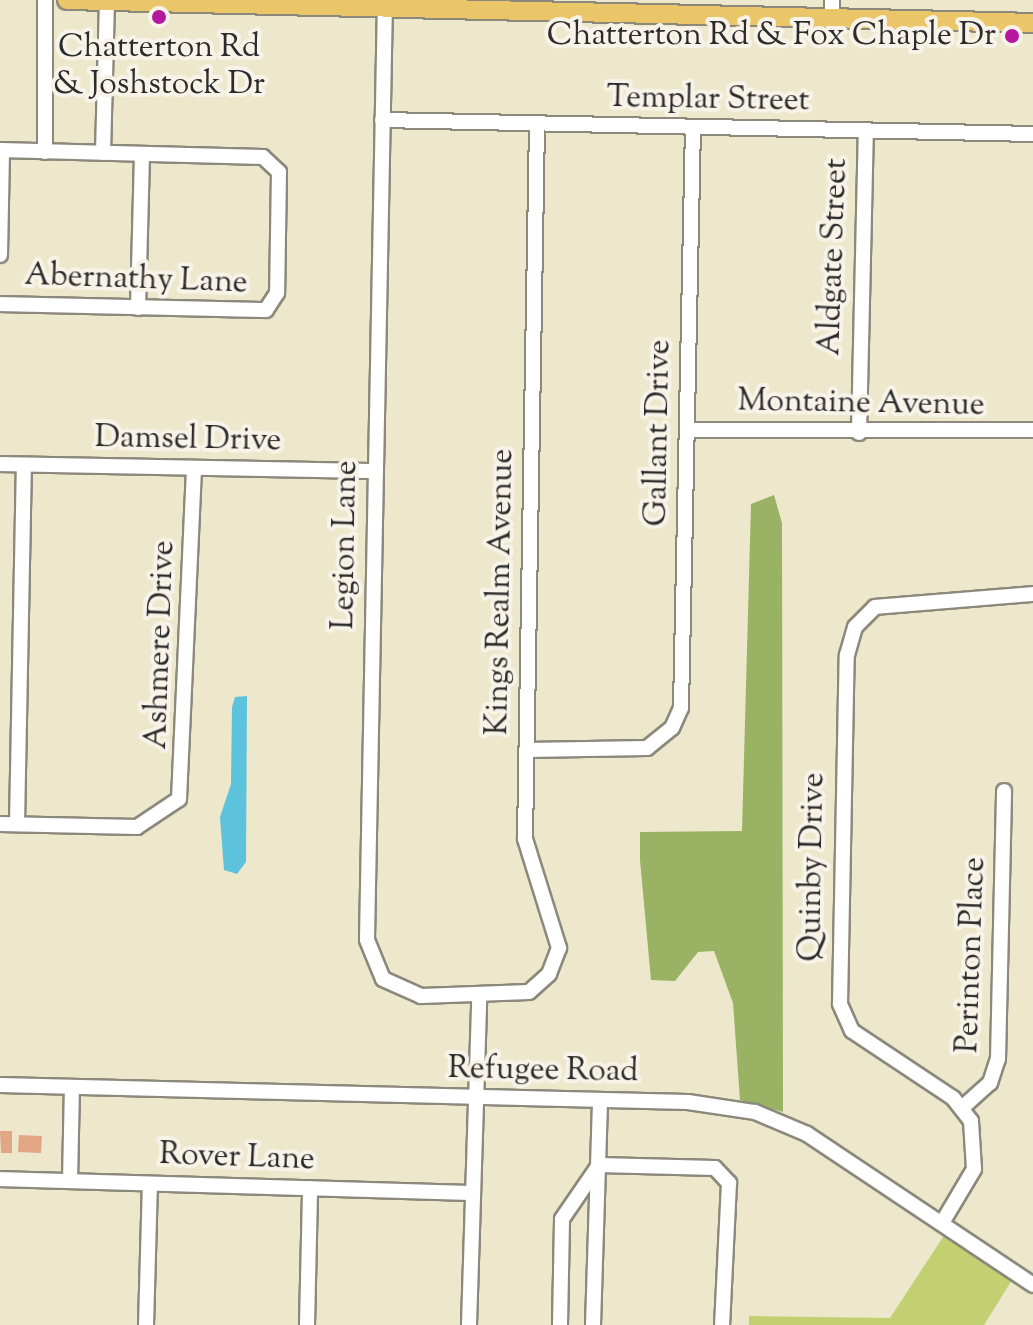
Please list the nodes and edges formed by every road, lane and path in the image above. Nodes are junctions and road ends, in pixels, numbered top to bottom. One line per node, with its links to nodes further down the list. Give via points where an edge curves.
1 (45, 0): 14 (street)
2 (67, 0): 3 (main road)
3 (107, 1): 4 (main road); 15 (street)
4 (385, 4): 5 (main road); 8 (street, Legion Lane)
5 (649, 7): 6 (main road)
6 (832, 9): 7 (main road)
7 (1033, 23)
8 (382, 120): 9 (street, Templar Street); 26 (street, Legion Lane)
9 (537, 124): 10 (street, Templar Street); 28 (street, Kings Realm Avenue)
10 (693, 127): 11 (street, Templar Street); 20 (street, Gallant Drive)
11 (866, 130): 12 (street, Templar Street); 22 (street, Aldgate Street)
12 (1033, 134)
13 (1, 150): 14 (street); 17 (street)
14 (45, 152): 15 (street)
15 (103, 153): 16 (street)
16 (142, 154): 19 (street); 19 (street, Abernathy Lane, via 263,157 277,166 277,293 270,308)
17 (0, 255)
18 (0, 304): 19 (street, Abernathy Lane)
19 (138, 308)
20 (687, 430): 22 (street, Montaine Avenue); 28 (street, Gallant Drive, via 682,697 670,741 626,752)
21 (1033, 430): 22 (street, Montaine Avenue)
22 (859, 433)
23 (0, 464): 24 (street, Damsel Drive)
24 (24, 465): 25 (street, Damsel Drive); 31 (street)
25 (194, 468): 26 (street, Damsel Drive); 31 (street, Ashmere Drive, via 185,782 162,816 137,827)
26 (376, 471): 32 (street, Legion Lane, via 367,940 378,985 408,994)
27 (1033, 594): 37 (street, Quinby Drive, via 875,607 855,627 847,655 840,1004 860,1038)
28 (526, 750): 32 (street, Kings Realm Avenue, via 525,839 559,948 549,974 529,992)
29 (1004, 791): 37 (street, Perinton Place, via 998,1059 990,1083)
30 (0, 824): 31 (street)
31 (17, 824)
32 (479, 998): 35 (street)
33 (0, 1085): 34 (street, Refugee Road)
34 (72, 1087): 35 (street, Refugee Road); 40 (street)
35 (476, 1099): 36 (street, Refugee Road); 43 (street)
36 (600, 1100): 38 (street); 44 (street, Refugee Road, via 688,1102 776,1119)
37 (963, 1107): 44 (street, via 976,1160)
38 (599, 1165): 49 (street, via 562,1219); 50 (street); 51 (street, via 715,1168 729,1183)
39 (0, 1179): 40 (street, Rover Lane)
40 (70, 1181): 41 (street, Rover Lane)
41 (150, 1184): 42 (street, Rover Lane); 46 (street)
42 (310, 1188): 43 (street, Rover Lane); 47 (street)
43 (472, 1193): 48 (street)
44 (942, 1223): 45 (street, Refugee Road)
45 (1033, 1285)
46 (146, 1325)
47 (307, 1325)
48 (469, 1325)
49 (560, 1325)
50 (593, 1325)
51 (722, 1325)

